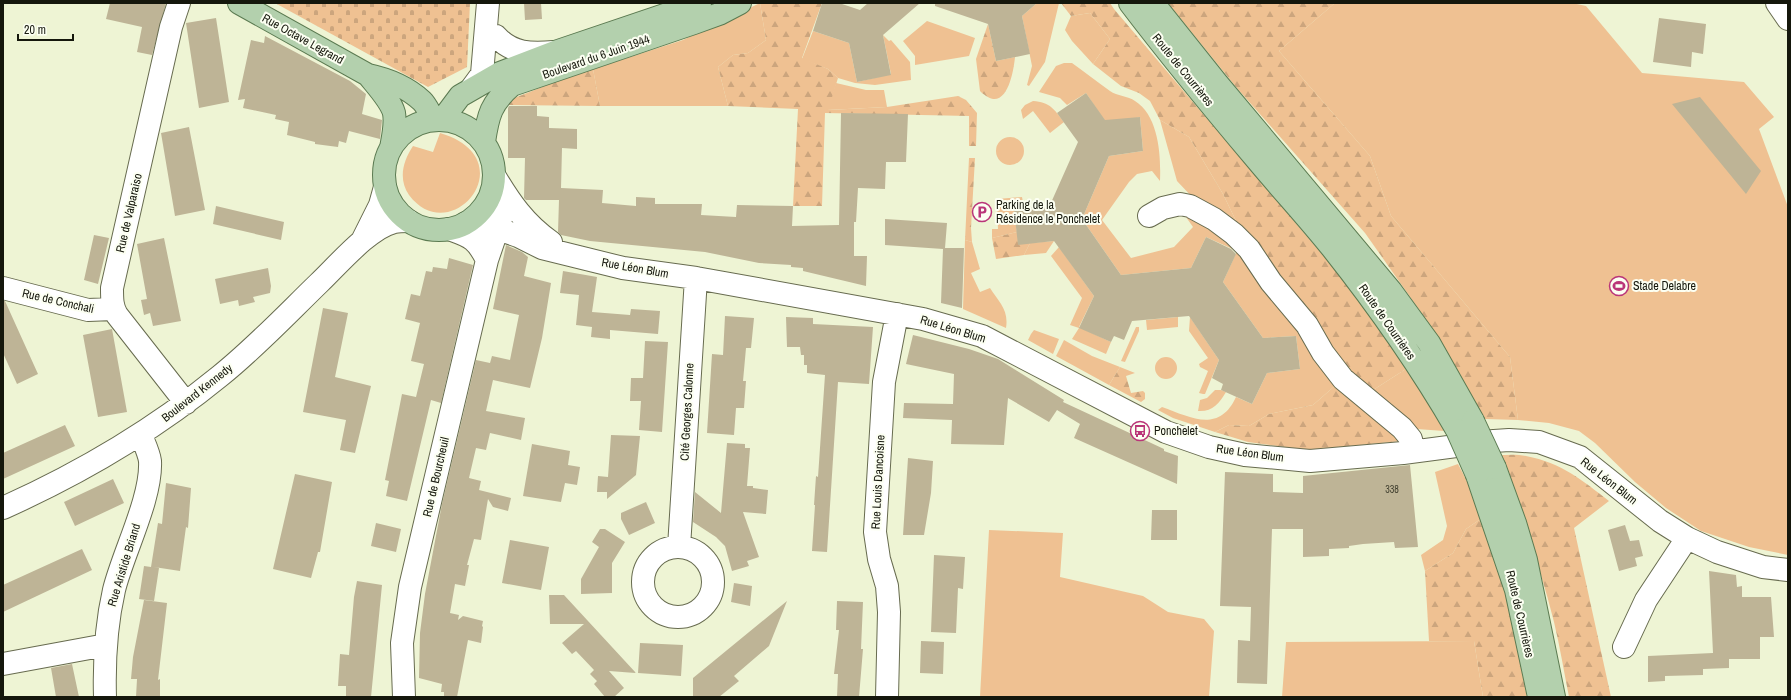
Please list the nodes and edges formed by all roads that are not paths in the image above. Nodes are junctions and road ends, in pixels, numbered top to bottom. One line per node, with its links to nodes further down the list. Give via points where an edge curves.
1 (179, 3): 31 (street, Rue de Valparaiso, via 171,27 112,288)
2 (239, 3): 13 (main road, Rue Octave Legrand)
3 (700, 3): 11 (main road, Boulevard du 6 Juin 1944)
4 (740, 3): 15 (main road, Boulevard du 6 Juin 1944, via 694,23 519,82)
5 (1130, 3): 34 (main road, Route de Courrières, via 1176,62 1331,246 1397,333 1437,395)
6 (1153, 3): 34 (main road, Route de Courrières, via 1391,291 1429,343)
7 (1777, 3): 9 (street)
8 (488, 9): 10 (street); 14 (street, via 482,74)
9 (1788, 19)
10 (496, 36): 11 (street, via 516,51); 12 (street)
11 (555, 52): 12 (main road, Boulevard du 6 Juin 1944)
12 (500, 73): 14 (main road, Boulevard du 6 Juin 1944); 15 (street)
13 (368, 75): 16 (main road, Rue Octave Legrand, via 387,79 411,92); 18 (main road, Rue Octave Legrand, via 394,112)
14 (471, 89): 16 (main road, Boulevard du 6 Juin 1944, via 460,96)
15 (498, 98): 17 (main road, Boulevard du 6 Juin 1944, via 489,114)
16 (438, 120): 17 (main road, via 460,124 472,130); 18 (main road, via 423,122 409,128)
17 (484, 142): 19 (main road, via 492,160)
18 (391, 148): 20 (main road, via 386,162)
19 (494, 175): 21 (street); 24 (main road, via 493,186 486,203 476,215)
20 (385, 187): 23 (main road, via 396,209); 26 (street, Boulevard Kennedy, via 380,205)
21 (508, 198): 25 (street, Rue de Bourcheuil); 27 (street, via 526,222)
22 (1149, 216): 36 (street, via 1163,208 1180,204 1190,206 1234,234 1249,249 1271,282 1307,325 1323,353 1344,379 1402,428 1411,439)
23 (409, 221): 24 (main road, via 432,229); 26 (street, Boulevard Kennedy, via 384,225)
24 (457, 226): 25 (street, Rue Léon Blum); 28 (street, via 480,245)
25 (498, 229): 27 (street, Rue Léon Blum); 28 (street, Rue de Bourcheuil)
26 (363, 240): 33 (street, Boulevard Kennedy, via 250,350)
27 (565, 255): 29 (street, Rue Léon Blum, via 623,268)
28 (487, 260): 46 (street, Rue de Bourcheuil, via 410,587 402,643)
29 (696, 278): 32 (street, Rue Léon Blum); 40 (street, Cité Georges Calonne)
30 (3, 288): 31 (street, Rue de Conchali, via 88,310)
31 (113, 308): 33 (street)
32 (897, 314): 36 (street, Rue Léon Blum, via 982,336 1166,432 1209,447 1245,455 1310,461); 47 (street, Rue Louis Dancoisne, via 884,382 875,532 888,599)
33 (186, 404): 35 (street, Boulevard Kennedy)
34 (1465, 425): 37 (main road, Route de Courrières, bridge)
35 (141, 435): 38 (street, Boulevard Kennedy, via 89,466); 42 (street, Rue Aristide Briand, via 150,460 148,478 114,590)
36 (1413, 451): 39 (street, Rue Léon Blum, via 1494,440 1539,442 1580,457 1660,521)
37 (1486, 471): 48 (main road, Route de Courrières, via 1516,590); 49 (main road, Route de Courrières, via 1515,523 1526,560)
38 (3, 508)
39 (1687, 538): 41 (street, Rue Léon Blum, via 1717,552 1763,567); 43 (street, via 1646,600)
40 (679, 547)
41 (1788, 570)
42 (106, 645): 44 (street); 45 (street, Rue Aristide Briand)
43 (1624, 647)
44 (3, 664)
45 (105, 697)
46 (404, 697)
47 (887, 697)
48 (1539, 697)
49 (1554, 697)

